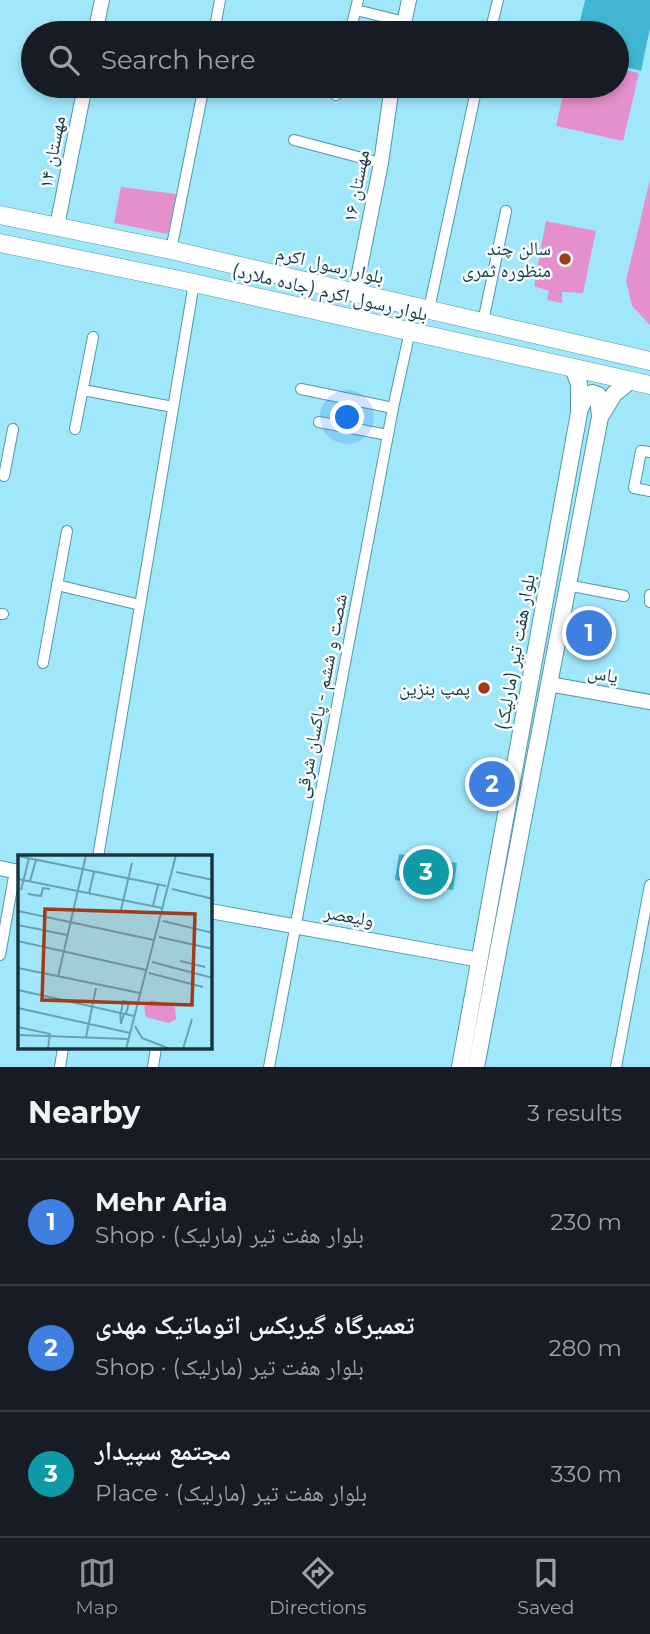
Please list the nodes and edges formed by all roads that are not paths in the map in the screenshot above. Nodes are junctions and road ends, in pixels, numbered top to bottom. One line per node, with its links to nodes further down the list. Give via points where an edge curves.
1 (102, 0): 6 (street)
2 (220, 0): 7 (street)
3 (410, 0): 9 (street)
4 (498, 0): 10 (street)
5 (357, 5): 8 (street)
6 (98, 21)
7 (216, 21)
8 (389, 21)
9 (405, 21)
10 (493, 21)
11 (83, 98): 19 (street, مهستان ۱۴)
12 (202, 98): 21 (street)
13 (390, 98): 16 (street, مهستان ۱۶)
14 (474, 98): 24 (street)
15 (293, 140): 16 (street)
16 (381, 163): 23 (street, مهستان ۱۶)
17 (506, 211): 25 (street)
18 (0, 215): 19 (main road, بلوار رسول اکرم)
19 (57, 226): 21 (main road, بلوار رسول اکرم)
20 (0, 243): 22 (main road, بلوار رسول اکرم (جاده ملارد))
21 (171, 250): 23 (main road, بلوار رسول اکرم)
22 (194, 283): 26 (main road, بلوار رسول اکرم (جاده ملارد)); 34 (street)
23 (355, 293): 24 (main road, بلوار رسول اکرم)
24 (429, 309): 25 (main road, بلوار رسول اکرم)
25 (483, 322): 28 (main road, بلوار رسول اکرم)
26 (410, 331): 29 (main road, بلوار رسول اکرم (جاده ملارد)); 35 (street, شصت و ششم - پاکسان شرقی)
27 (93, 337): 33 (street)
28 (650, 361)
29 (573, 368): 30 (main road, بلوار رسول اکرم (جاده ملارد)); 36 (main road, بلوار هفت تیر (مارلیک), via 579,384)
30 (631, 381): 31 (main road, بلوار رسول اکرم (جاده ملارد)); 37 (main road, بلوار هفت تیر (مارلیک), via 614,394)
31 (650, 386)
32 (302, 389): 35 (street)
33 (83, 390): 34 (street); 40 (street)
34 (173, 407): 52 (street)
35 (393, 408): 41 (street, شصت و ششم - پاکسان شرقی)
36 (579, 413): 37 (main road, via 592,393 598,395); 63 (main road, بلوار هفت تیر (مارلیک))
37 (600, 417): 48 (main road, بلوار هفت تیر (مارلیک))
38 (319, 422): 41 (street)
39 (13, 429): 42 (street)
40 (75, 429)
41 (388, 435): 61 (street, شصت و ششم - پاکسان شرقی)
42 (5, 452): 44 (street)
43 (650, 452): 45 (street, via 641,451 634,488)
44 (4, 477)
45 (650, 491)
46 (67, 531): 47 (street)
47 (57, 586): 52 (street); 53 (street)
48 (567, 586): 50 (street); 54 (main road, بلوار هفت تیر (مارلیک))
49 (650, 595): 51 (street)
50 (624, 596)
51 (650, 602)
52 (140, 605): 56 (street)
53 (44, 663)
54 (548, 684): 55 (street, یاس); 66 (main road, بلوار هفت تیر (مارلیک))
55 (650, 702)
56 (97, 855)
57 (0, 868): 58 (street)
58 (17, 872): 62 (street)
59 (650, 885): 67 (street)
60 (212, 911): 61 (street, ولیعصر)
61 (295, 926): 63 (street, ولیعصر); 64 (street, شصت و ششم - پاکسان شرقی)
62 (0, 955)
63 (480, 960): 65 (main road, بلوار هفت تیر (مارلیک))
64 (269, 1067)
65 (460, 1067)
66 (477, 1067)
67 (616, 1067)

